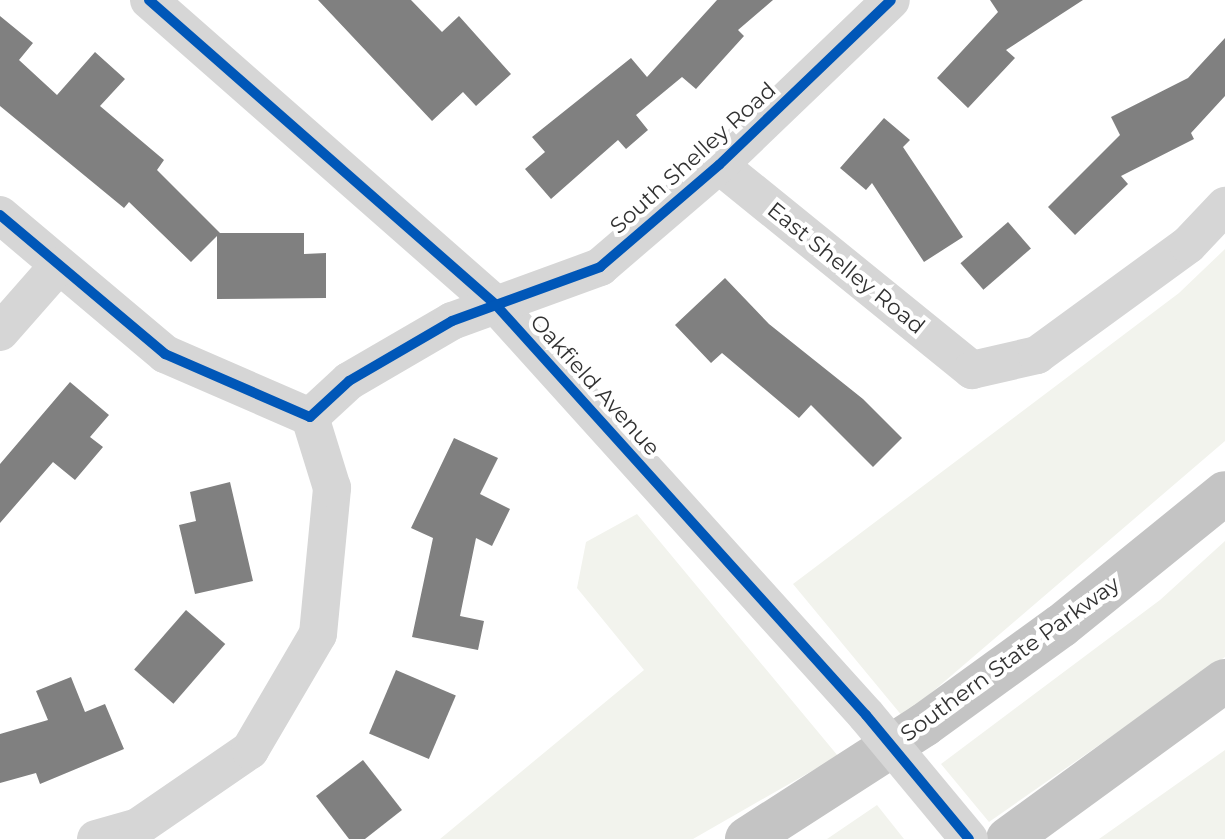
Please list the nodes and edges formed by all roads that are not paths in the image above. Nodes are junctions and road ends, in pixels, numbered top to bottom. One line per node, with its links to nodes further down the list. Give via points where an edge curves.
1 (149, 0): 7 (street, Oakfield Avenue)
2 (891, 0): 3 (street, South Shelley Road)
3 (719, 165): 4 (street, East Shelley Road, via 972,370 1037,355 1188,245); 7 (street, South Shelley Road, via 600,267 576,280)
4 (1225, 206)
5 (0, 215): 6 (street)
6 (58, 266): 8 (street); 9 (street, via 165,354)
7 (495, 304): 9 (street, South Shelley Road, via 397,351 349,381); 14 (street, Oakfield Avenue, bridge, via 866,715)
8 (0, 332)
9 (310, 417): 12 (street, via 332,488 318,634 250,750 138,827)
10 (1225, 493): 13 (highway, Southern State Parkway, via 1061,626 936,716)
11 (1225, 681): 15 (highway)
12 (96, 839)
13 (747, 839)
14 (969, 839)
15 (1008, 839)

